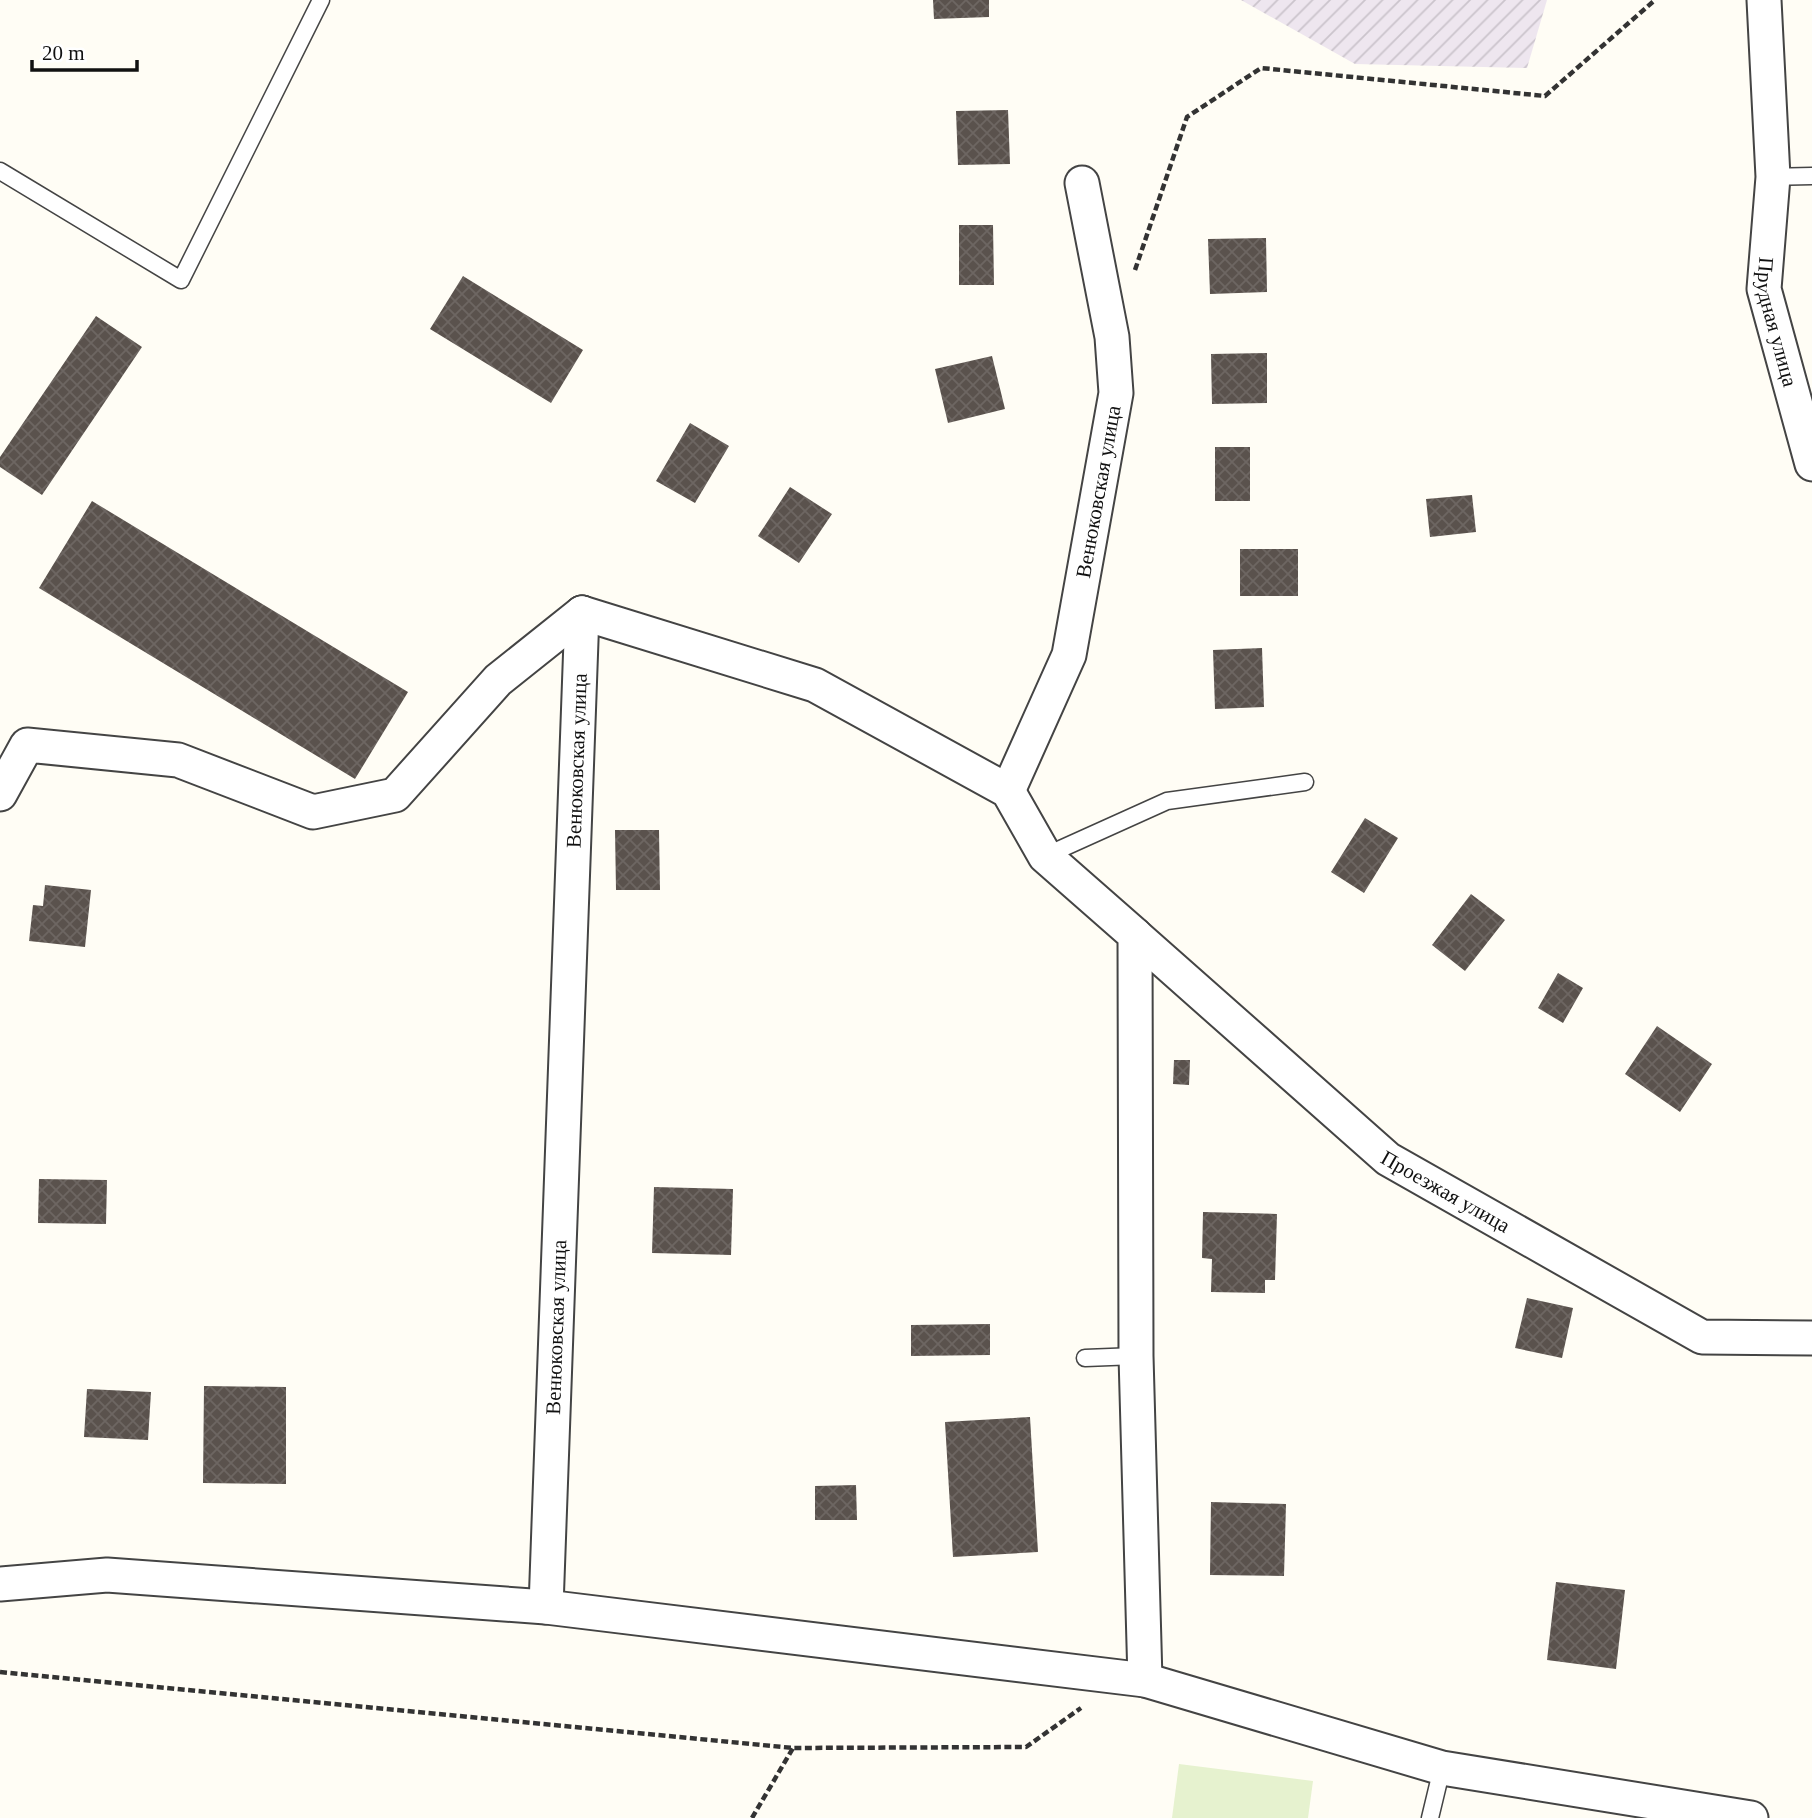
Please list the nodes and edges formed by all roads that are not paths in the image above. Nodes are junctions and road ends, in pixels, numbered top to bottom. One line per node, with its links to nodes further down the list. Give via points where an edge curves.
1 (321, 0): 3 (lane, via 181,280)
2 (1764, 0): 5 (street, Прудная улица)
3 (0, 171)
4 (1812, 176): 5 (lane)
5 (1773, 177): 7 (street, Прудная улица, via 1764,289)
6 (1082, 183): 10 (street, Венюковская улица, via 1112,337 1116,393 1069,655)
7 (1812, 464)
8 (582, 613): 10 (street, via 815,685); 11 (street, via 498,680 396,795 313,812 178,760 27,746); 18 (street, Венюковская улица)
9 (1305, 782): 12 (lane, via 1167,801)
10 (1008, 791): 12 (street, Проезжая улица)
11 (0, 794)
12 (1045, 856): 13 (street, Проезжая улица)
13 (1135, 935): 14 (street, Проезжая улица, via 1388,1159 1702,1337); 15 (street)
14 (1812, 1338)
15 (1136, 1356): 16 (lane); 19 (street)
16 (1085, 1358)
17 (1, 1580): 18 (street, via 107,1575)
18 (546, 1607): 19 (street)
19 (1145, 1680): 20 (street)
20 (1442, 1768): 21 (lane); 22 (street)
21 (1430, 1818)
22 (1751, 1818)

